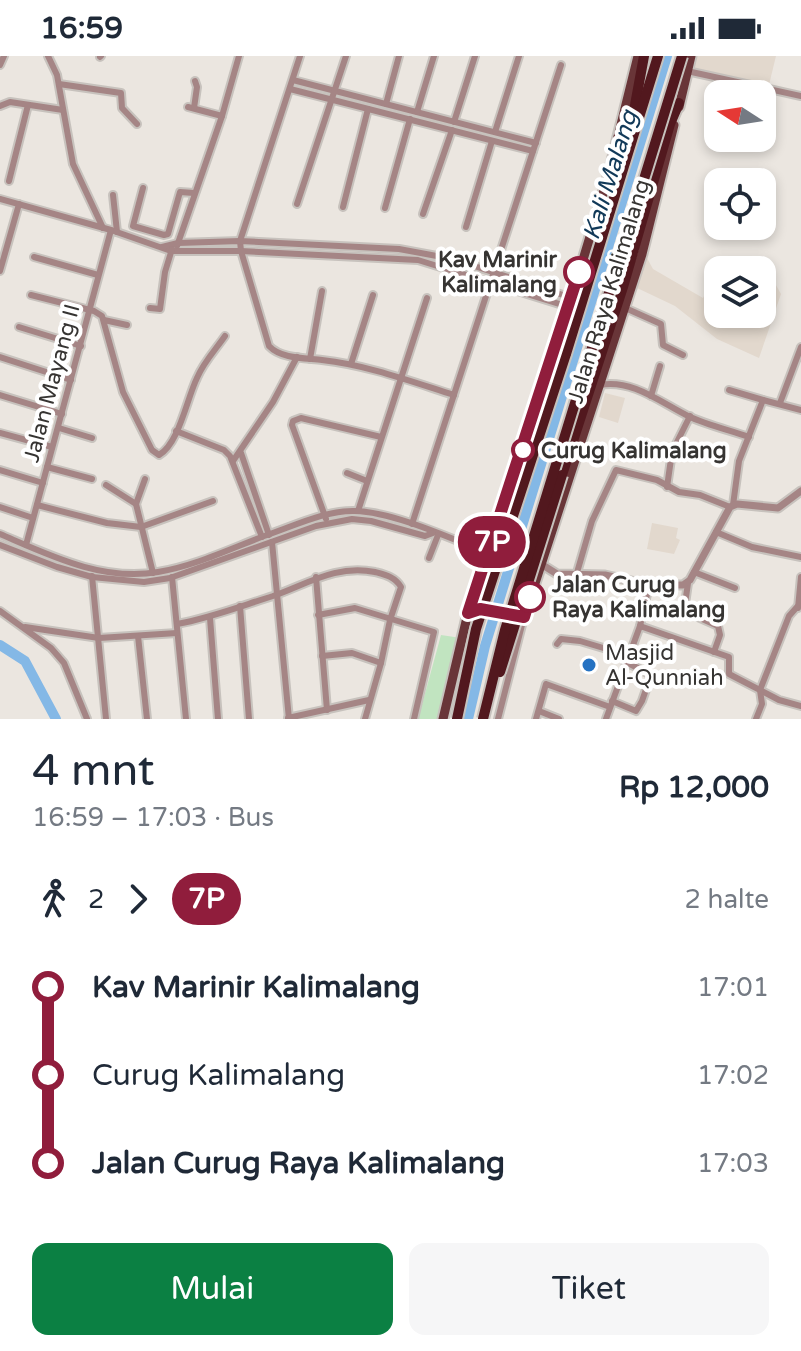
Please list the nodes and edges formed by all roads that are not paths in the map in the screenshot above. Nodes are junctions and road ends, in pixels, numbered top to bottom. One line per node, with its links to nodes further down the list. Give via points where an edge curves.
1 (4, 56): 15 (street)
2 (48, 56): 20 (street)
3 (239, 56): 32 (street)
4 (300, 56): 18 (street)
5 (346, 56): 22 (street)
6 (399, 56): 26 (street)
7 (434, 56): 31 (street)
8 (475, 56): 34 (street)
9 (519, 56): 37 (street)
10 (638, 56): 70 (main road)
11 (644, 56): 41 (highway)
12 (658, 56): 41 (highway)
13 (682, 56): 184 (highway, bridge, via 505,630)
14 (691, 56): 17 (main road, Jalan Raya Kalimalang)
15 (0, 65)
16 (561, 65): 39 (street)
17 (687, 71): 23 (street); 25 (main road, Jalan Raya Kalimalang)
18 (293, 80): 21 (street); 22 (street)
19 (195, 81): 32 (street, via 191,107)
20 (59, 84): 30 (street); 35 (street, via 121,93 122,108)
21 (290, 89): 24 (street); 56 (street)
22 (336, 91): 24 (street); 26 (street)
23 (801, 96)
24 (333, 99): 29 (street); 48 (street)
25 (679, 103): 71 (main road, Jalan Raya Kalimalang, via 642,254); 184 (highway, bridge)
26 (386, 104): 31 (street)
27 (28, 105): 28 (street); 30 (street); 42 (street)
28 (0, 106)
29 (368, 109): 33 (street); 49 (street)
30 (63, 110): 54 (street, via 74,169)
31 (417, 112): 34 (street)
32 (222, 116): 44 (street)
33 (410, 119): 36 (street); 50 (street)
34 (454, 122): 37 (street)
35 (137, 124)
36 (452, 130): 38 (street); 51 (street)
37 (495, 132): 39 (street)
38 (492, 141): 40 (street); 53 (street)
39 (536, 143): 40 (street)
40 (533, 151): 61 (street)
41 (628, 153): 183 (highway, bridge, via 476,629)
42 (9, 181)
43 (143, 188): 52 (street)
44 (194, 193): 52 (street, via 180,192 167,235); 57 (street)
45 (113, 195): 54 (street)
46 (0, 199): 47 (street)
47 (19, 204): 54 (street); 60 (street)
48 (297, 204)
49 (343, 207)
50 (385, 208)
51 (423, 214)
52 (133, 226): 55 (street)
53 (466, 227)
54 (110, 230): 55 (street); 62 (street, Jalan Mayang II)
55 (130, 237): 57 (street)
56 (240, 241): 57 (street); 58 (street); 61 (street, via 399,249)
57 (174, 248): 58 (street); 72 (street, via 160,309)
58 (241, 251): 63 (street, via 418,260); 82 (street, via 269,346)
59 (34, 257): 62 (street)
60 (0, 271)
61 (494, 271): 63 (street); 65 (street)
62 (98, 275): 73 (street, Jalan Mayang II)
63 (491, 282): 69 (street); 91 (street)
64 (322, 291): 83 (street)
65 (551, 291): 69 (street); 70 (street)
66 (31, 295): 73 (street)
67 (373, 295): 84 (street)
68 (427, 298): 86 (street)
69 (548, 300): 70 (street)
70 (570, 302): 133 (main road)
71 (623, 307): 80 (street, via 661,324 663,345); 88 (main road, Jalan Raya Kalimalang)
72 (150, 308)
73 (90, 310): 74 (street); 78 (street, Jalan Mayang II)
74 (104, 320): 75 (street); 99 (street, via 123,392 154,452 163,453)
75 (127, 325)
76 (19, 327): 78 (street)
77 (225, 336): 99 (street, via 199,373)
78 (81, 346): 87 (street, Jalan Mayang II)
79 (801, 346): 94 (street)
80 (683, 355)
81 (0, 357): 87 (street)
82 (297, 357): 83 (street); 105 (street)
83 (310, 359): 84 (street)
84 (351, 364): 86 (street)
85 (660, 366): 92 (street)
86 (400, 378): 91 (street); 101 (street)
87 (71, 380): 96 (street, Jalan Mayang II)
88 (598, 386): 92 (street, via 617,382); 136 (main road, Jalan Raya Kalimalang)
89 (729, 390): 93 (street)
90 (0, 395): 96 (street)
91 (454, 395): 125 (street)
92 (651, 396): 97 (street)
93 (763, 400): 94 (street); 102 (street)
94 (780, 403): 95 (street)
95 (801, 410)
96 (62, 414): 98 (street, Jalan Mayang II)
97 (690, 416): 102 (street); 115 (street, via 672,452)
98 (59, 428): 103 (street); 104 (street, Jalan Mayang II)
99 (176, 431): 106 (street, via 224,450)
100 (0, 433): 104 (street)
101 (381, 437): 112 (street); 124 (street, via 301,418 293,421)
102 (749, 437): 120 (street)
103 (92, 438)
104 (52, 447): 107 (street, Jalan Mayang II)
105 (241, 453): 106 (street); 130 (street)
106 (233, 461): 130 (street)
107 (47, 467): 110 (street); 113 (street, Jalan Mayang II)
108 (0, 470): 113 (street)
109 (347, 473): 112 (street)
110 (92, 479)
111 (145, 479): 118 (street)
112 (367, 481): 122 (street)
113 (43, 483): 119 (street, Jalan Mayang II)
114 (106, 485): 118 (street)
115 (667, 487): 120 (street); 141 (street, via 623,470 614,473 592,521)
116 (801, 491): 120 (street, via 778,508)
117 (213, 501): 126 (street)
118 (136, 504): 126 (street)
119 (37, 505): 123 (street, Jalan Mayang II); 126 (street)
120 (731, 506): 127 (street)
121 (0, 507): 123 (street)
122 (358, 511): 124 (street); 125 (street)
123 (33, 518): 132 (street, Jalan Mayang II)
124 (326, 520): 129 (street, via 371,521); 130 (street)
125 (412, 524): 129 (street)
126 (141, 527): 139 (street)
127 (716, 532): 134 (street, via 745,545); 137 (street)
128 (0, 534): 132 (street)
129 (435, 534): 133 (street); 135 (street)
130 (268, 538): 140 (street); 147 (street)
131 (0, 545): 138 (street, via 57,567)
132 (26, 545): 138 (street)
133 (488, 553): 149 (main road)
134 (801, 557)
135 (429, 558)
136 (541, 564): 141 (street, via 554,573); 153 (main road, Jalan Raya Kalimalang)
137 (694, 572): 144 (street); 146 (street)
138 (92, 573): 139 (street); 140 (street, via 144,582); 161 (street)
139 (153, 573): 140 (street)
140 (171, 573): 156 (street)
141 (576, 576): 145 (street, via 612,576)
142 (316, 577): 147 (street); 152 (street); 155 (street, via 359,570 387,575 401,587)
143 (801, 577): 150 (street)
144 (688, 583): 145 (street); 163 (street, via 684,611 718,626)
145 (649, 585): 157 (street)
146 (735, 588)
147 (278, 594): 148 (street); 179 (street)
148 (240, 606): 154 (street); 178 (street)
149 (478, 606): 153 (main road, bridge); 182 (main road, via 468,613)
150 (799, 608): 167 (street, via 789,616)
151 (0, 611): 158 (street)
152 (318, 615): 155 (street, via 355,608); 164 (street)
153 (519, 616): 185 (street, Jalan Raya Kalimalang)
154 (210, 618): 156 (street); 177 (street)
155 (390, 620): 166 (street); 181 (street, via 435,633)
156 (177, 624): 159 (street)
157 (640, 626): 163 (street); 165 (street)
158 (25, 627): 161 (street); 173 (street, via 64,663)
159 (178, 634): 160 (street); 176 (street)
160 (138, 636): 161 (street); 175 (street)
161 (99, 638): 174 (street)
162 (557, 644): 165 (street, via 572,639)
163 (714, 652): 167 (street, via 730,658 729,674)
164 (322, 656): 166 (street, via 352,653); 171 (street)
165 (629, 660): 169 (street); 169 (street, via 651,675 642,701 636,711)
166 (381, 663): 168 (street)
167 (760, 690): 170 (street); 188 (street)
168 (369, 700): 171 (street); 180 (street)
169 (611, 704): 172 (street, via 546,684); 187 (street)
170 (801, 706)
171 (327, 710): 179 (street)
172 (538, 715): 186 (street)
173 (87, 719)
174 (106, 719)
175 (147, 719)
176 (186, 719)
177 (218, 719)
178 (249, 719)
179 (288, 719)
180 (365, 719)
181 (414, 719)
182 (443, 719)
183 (457, 719)
184 (483, 719)
185 (498, 719)
186 (559, 719)
187 (606, 719)
188 (756, 719)

